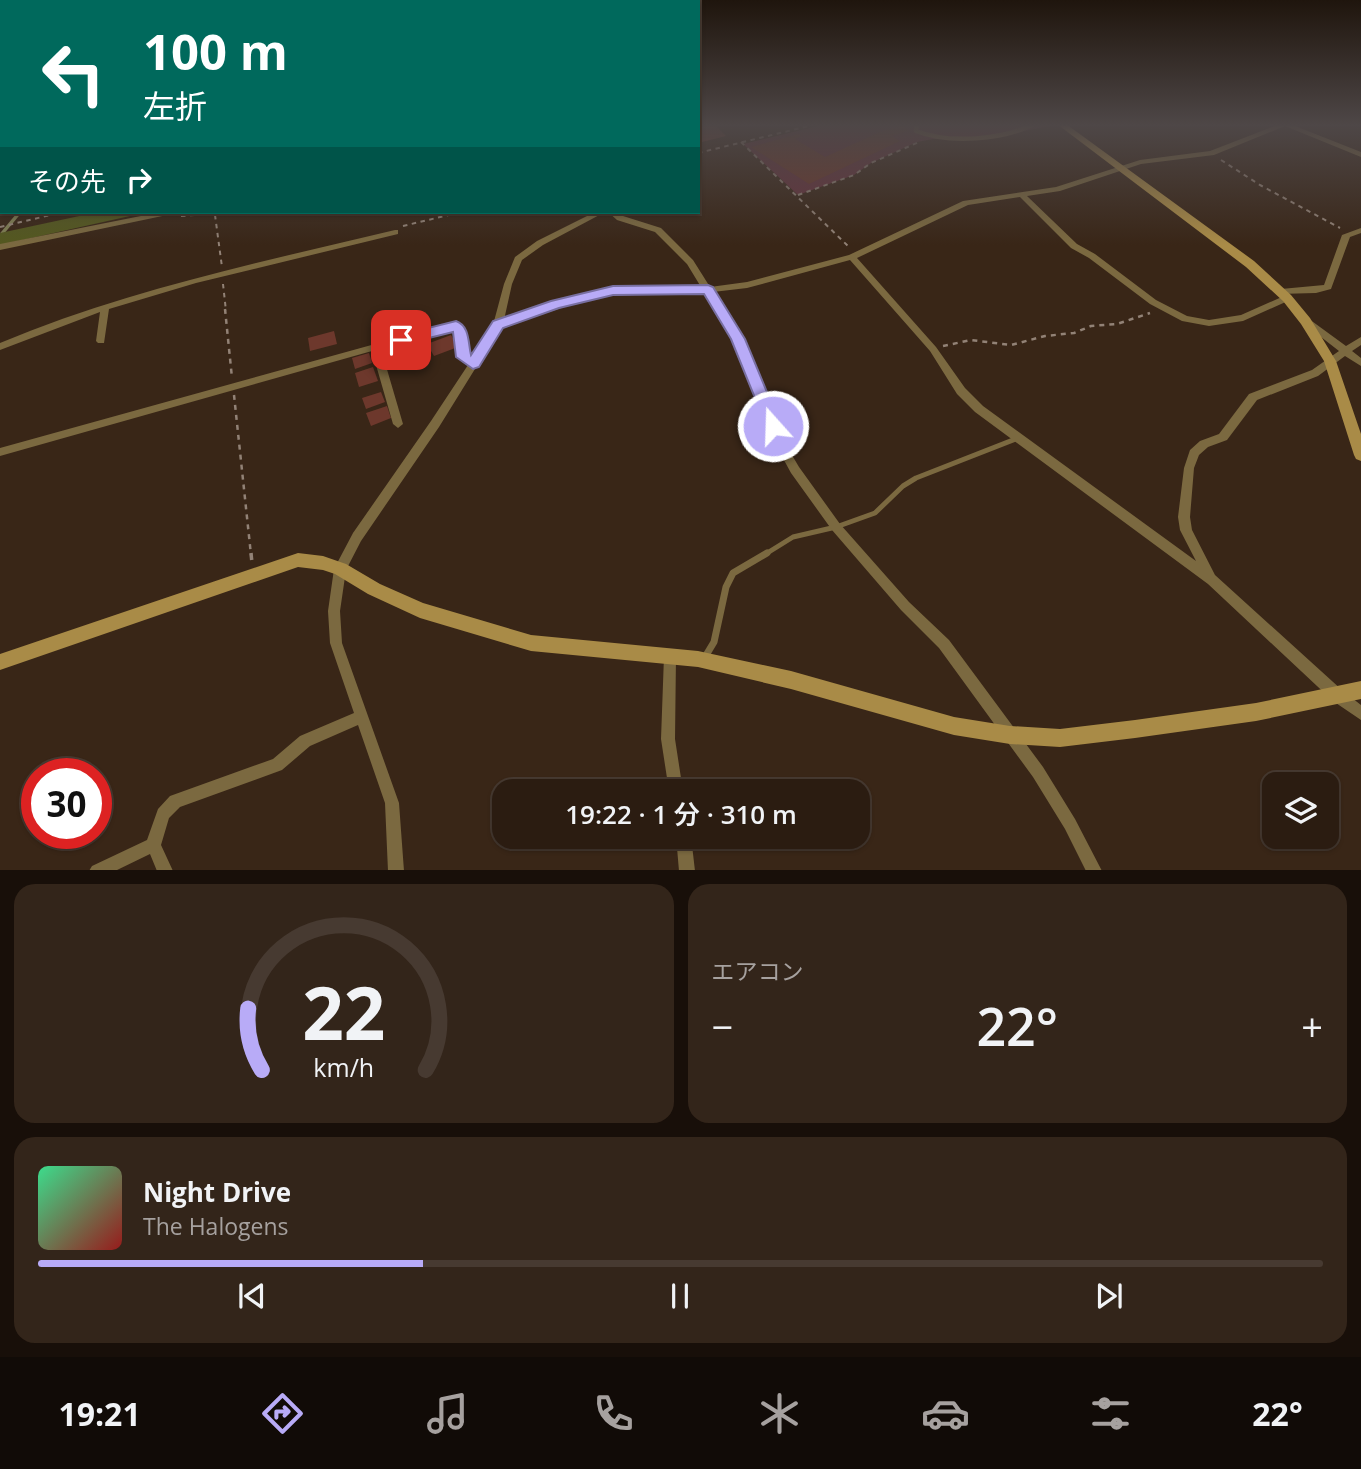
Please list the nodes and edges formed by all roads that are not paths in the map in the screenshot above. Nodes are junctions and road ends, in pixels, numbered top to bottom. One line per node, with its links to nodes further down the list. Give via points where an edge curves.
1 (1117, 165): 3 (street)
2 (1134, 165): 3 (street)
3 (1122, 168): 4 (street); 13 (street)
4 (1023, 195): 11 (street, via 966,203); 13 (street, via 1074,246 1185,318 1220,323 1243,318)
5 (162, 214): 10 (street)
6 (597, 214): 16 (street, via 540,243 518,260)
7 (615, 214): 12 (street, via 658,230 690,262)
8 (1361, 230): 13 (street, via 1349,233 1328,287)
9 (395, 232): 14 (street)
10 (0, 247)
11 (854, 256): 12 (street, via 747,285); 26 (street, via 969,399)
12 (708, 290): 16 (street, via 598,293); 29 (street, via 738,339 778,440)
13 (1284, 295): 15 (street)
14 (105, 307): 18 (street); 19 (street)
15 (1306, 321): 21 (street); 22 (street)
16 (498, 325): 24 (street)
17 (1361, 340): 21 (street)
18 (101, 341)
19 (0, 346)
20 (376, 347): 24 (street, via 456,326 464,357); 25 (street); 27 (street)
21 (1344, 350): 22 (street); 23 (street)
22 (1330, 361): 28 (street); 31 (street, via 1315,373 1252,397 1223,437 1194,453 1184,517)
23 (1361, 363)
24 (473, 364): 30 (street)
25 (398, 424)
26 (1018, 438): 29 (lane, via 916,478 874,513); 31 (street)
27 (0, 452)
28 (1361, 454)
29 (836, 527): 33 (lane, via 793,537 733,573 714,642); 39 (street, via 944,644)
30 (340, 569): 32 (street, via 420,610 531,643); 34 (street, via 309,560 288,562); 38 (street, via 334,628)
31 (1212, 580): 36 (street)
32 (670, 656): 33 (street); 40 (street, via 668,739)
33 (703, 660): 39 (street, via 954,726)
34 (0, 662)
35 (1361, 690): 36 (street)
36 (1338, 696): 37 (street); 39 (street, via 1073,737)
37 (1361, 713)
38 (361, 717): 41 (street, via 305,741 277,765 175,801 163,814); 45 (street, via 392,803)
39 (1010, 735): 47 (street, via 1038,772)
40 (674, 779)
41 (153, 845): 43 (street); 44 (street)
42 (685, 849): 46 (street)
43 (97, 870)
44 (166, 870)
45 (396, 870)
46 (687, 870)
47 (1094, 870)

